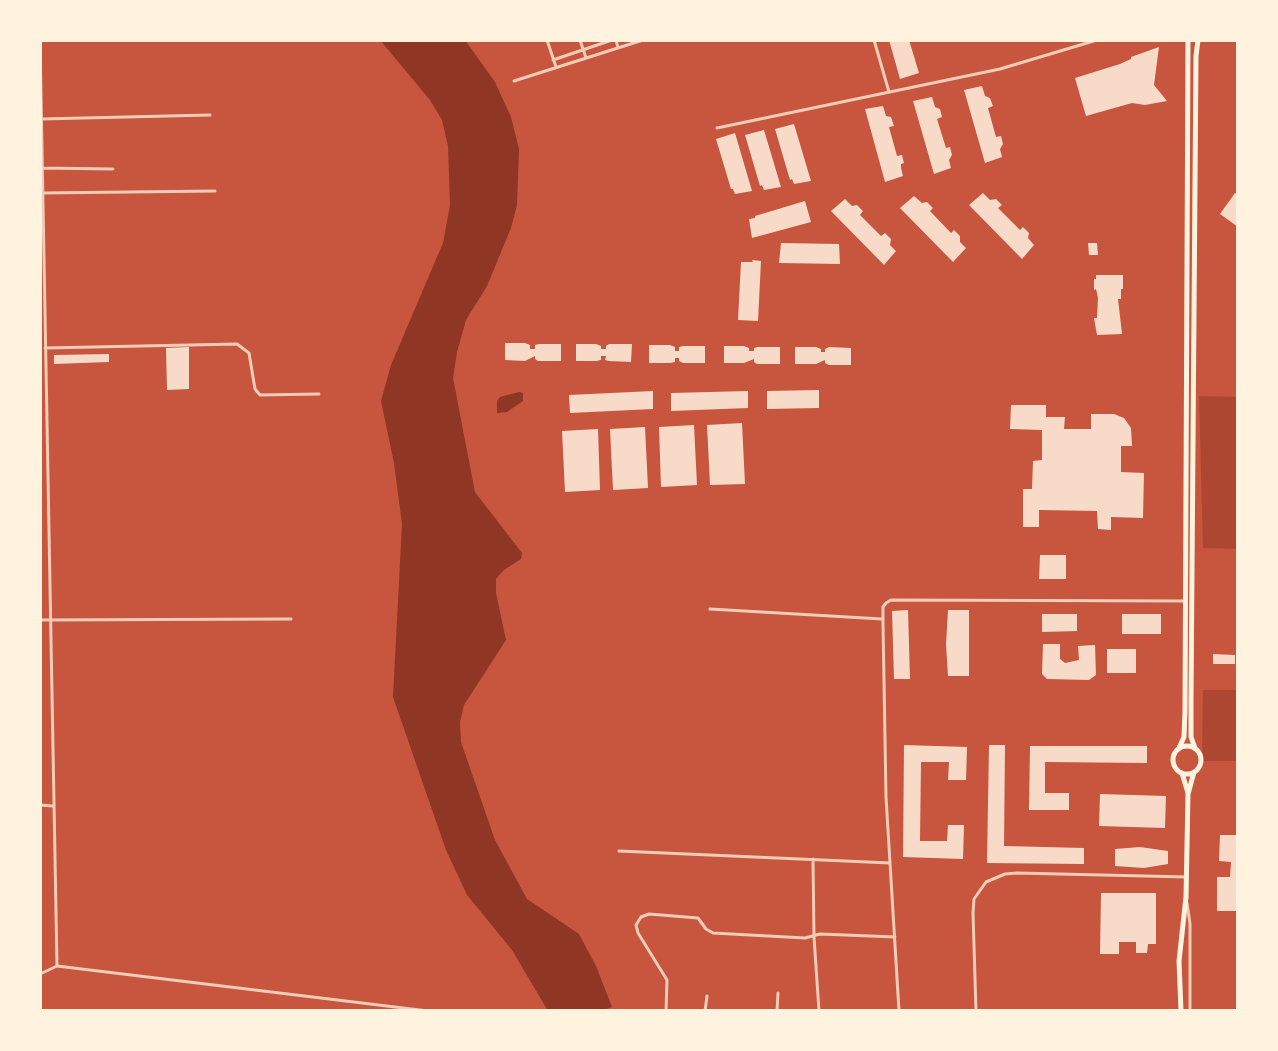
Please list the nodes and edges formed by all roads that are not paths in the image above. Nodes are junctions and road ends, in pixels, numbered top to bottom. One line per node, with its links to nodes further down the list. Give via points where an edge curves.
1 (40, 40): 18 (street)
2 (547, 40): 13 (street)
3 (580, 40): 11 (street)
4 (614, 40): 10 (street); 11 (street)
5 (643, 40): 10 (street)
6 (874, 40): 16 (street)
7 (1097, 40): 16 (street, via 1000,69)
8 (1188, 40): 29 (main road)
9 (1198, 40): 36 (main road, via 1191,699)
10 (618, 48): 12 (street)
11 (583, 50): 12 (street); 13 (street)
12 (586, 58): 14 (street)
13 (553, 60): 14 (street)
14 (556, 67): 15 (street)
15 (514, 81)
16 (889, 92): 19 (street)
17 (210, 115): 18 (street)
18 (41, 119): 20 (street)
19 (717, 128)
20 (40, 153): 21 (street)
21 (41, 168): 22 (street); 24 (street)
22 (113, 169)
23 (215, 191): 24 (street)
24 (42, 193): 25 (street)
25 (45, 348): 26 (street, via 237,344 249,353 260,395); 28 (street)
26 (319, 394)
27 (40, 434): 28 (street)
28 (47, 435): 34 (street)
29 (1186, 601): 32 (street, via 891,600 883,607); 35 (main road, via 1184,737)
30 (710, 609): 32 (street)
31 (291, 619): 34 (street)
32 (883, 619): 44 (street)
33 (40, 620): 34 (street)
34 (51, 620): 41 (street)
35 (1179, 748): 36 (main road); 38 (main road, via 1173,762)
36 (1195, 748): 37 (main road, via 1201,758)
37 (1194, 772): 38 (main road); 39 (main road)
38 (1182, 773): 39 (main road)
39 (1188, 794): 45 (main road)
40 (40, 805): 41 (street)
41 (54, 806): 49 (street)
42 (619, 851): 43 (street)
43 (813, 859): 44 (street); 47 (street)
44 (890, 863): 48 (street)
45 (1187, 877): 46 (main road); 59 (street, via 1017,873 986,882 974,899)
46 (1186, 897): 60 (main road, via 1179,961); 61 (street)
47 (814, 937): 48 (street); 54 (street, via 713,933 698,918 641,917 638,933 667,980); 57 (street)
48 (895, 937): 58 (street)
49 (57, 966): 50 (street); 53 (street)
50 (40, 974)
51 (778, 993): 56 (street)
52 (707, 996): 55 (street)
53 (428, 1011)
54 (666, 1011)
55 (705, 1011)
56 (777, 1011)
57 (819, 1011)
58 (899, 1011)
59 (976, 1011)
60 (1181, 1011)
61 (1190, 1011)

